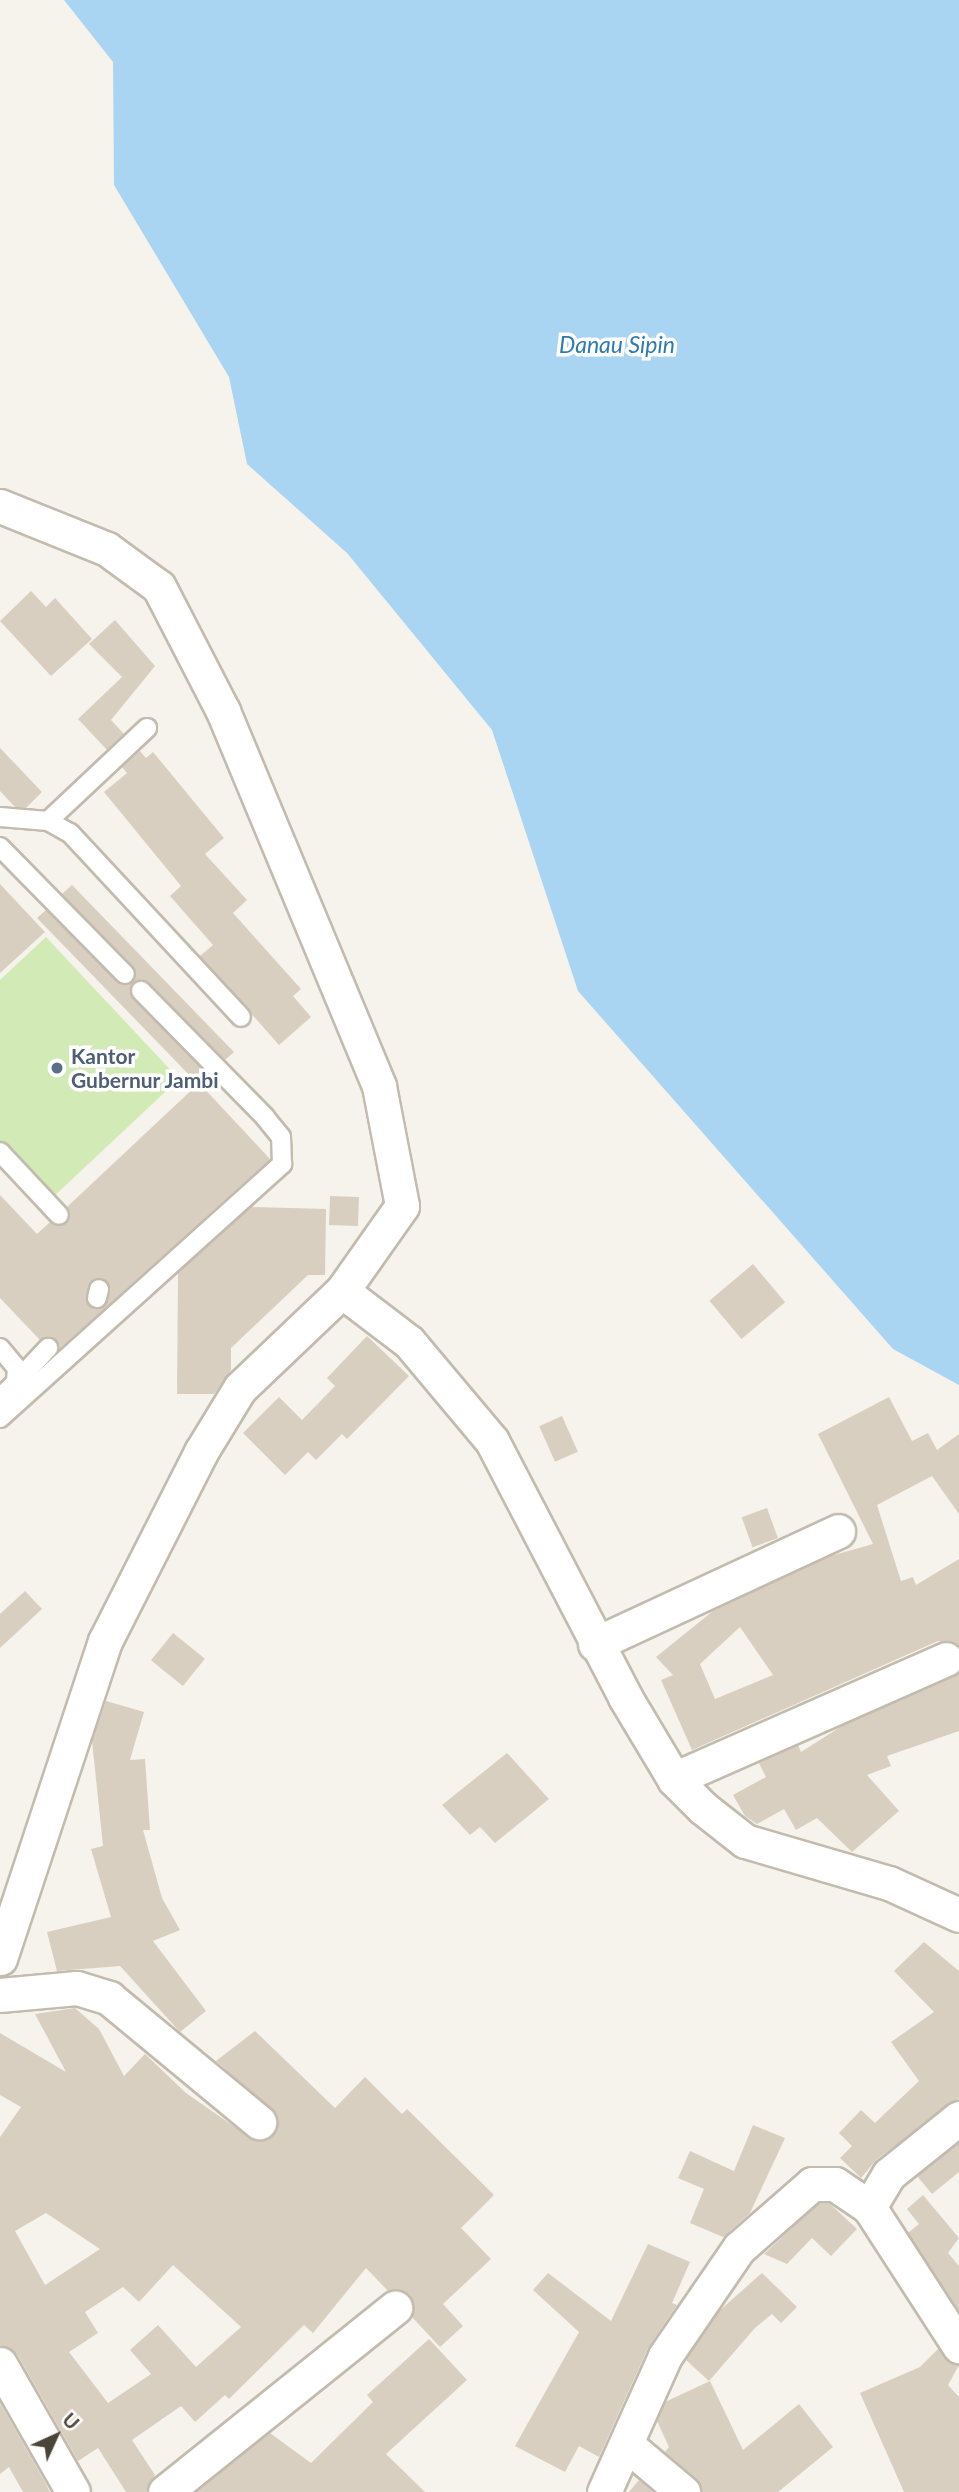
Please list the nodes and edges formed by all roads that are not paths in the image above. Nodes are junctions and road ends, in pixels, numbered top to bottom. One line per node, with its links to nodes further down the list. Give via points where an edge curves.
1 (0, 506): 11 (street, via 107,549 159,587 240,748 379,1086 396,1169 402,1206)
2 (147, 728): 4 (lane)
3 (0, 817): 4 (lane)
4 (48, 821): 8 (lane, via 70,833)
5 (0, 846): 6 (lane)
6 (125, 974)
7 (141, 991): 16 (lane, via 265,1117 281,1137 282,1164)
8 (241, 1017)
9 (0, 1152): 10 (lane)
10 (59, 1214)
11 (342, 1291): 18 (street, via 408,1342 492,1441); 22 (street, via 240,1388 201,1451 106,1641)
12 (0, 1348): 14 (lane, via 16,1368)
13 (48, 1349): 14 (lane)
14 (16, 1382): 15 (lane)
15 (0, 1398)
16 (0, 1418)
17 (838, 1531): 18 (street)
18 (595, 1644): 20 (street)
19 (946, 1659): 20 (street)
20 (674, 1779): 21 (street, via 745,1841 889,1883)
21 (959, 1914)
22 (0, 1958)
23 (0, 1995): 25 (street, via 77,1988 109,1998)
24 (959, 2118): 26 (street, via 889,2174)
25 (260, 2122)
26 (869, 2207): 28 (street); 30 (street, via 835,2184 812,2184 739,2248 665,2356)
27 (395, 2308): 32 (street)
28 (959, 2346)
29 (0, 2364): 31 (street)
30 (626, 2444): 33 (street); 34 (street)
31 (74, 2492)
32 (165, 2492)
33 (604, 2492)
34 (683, 2492)

